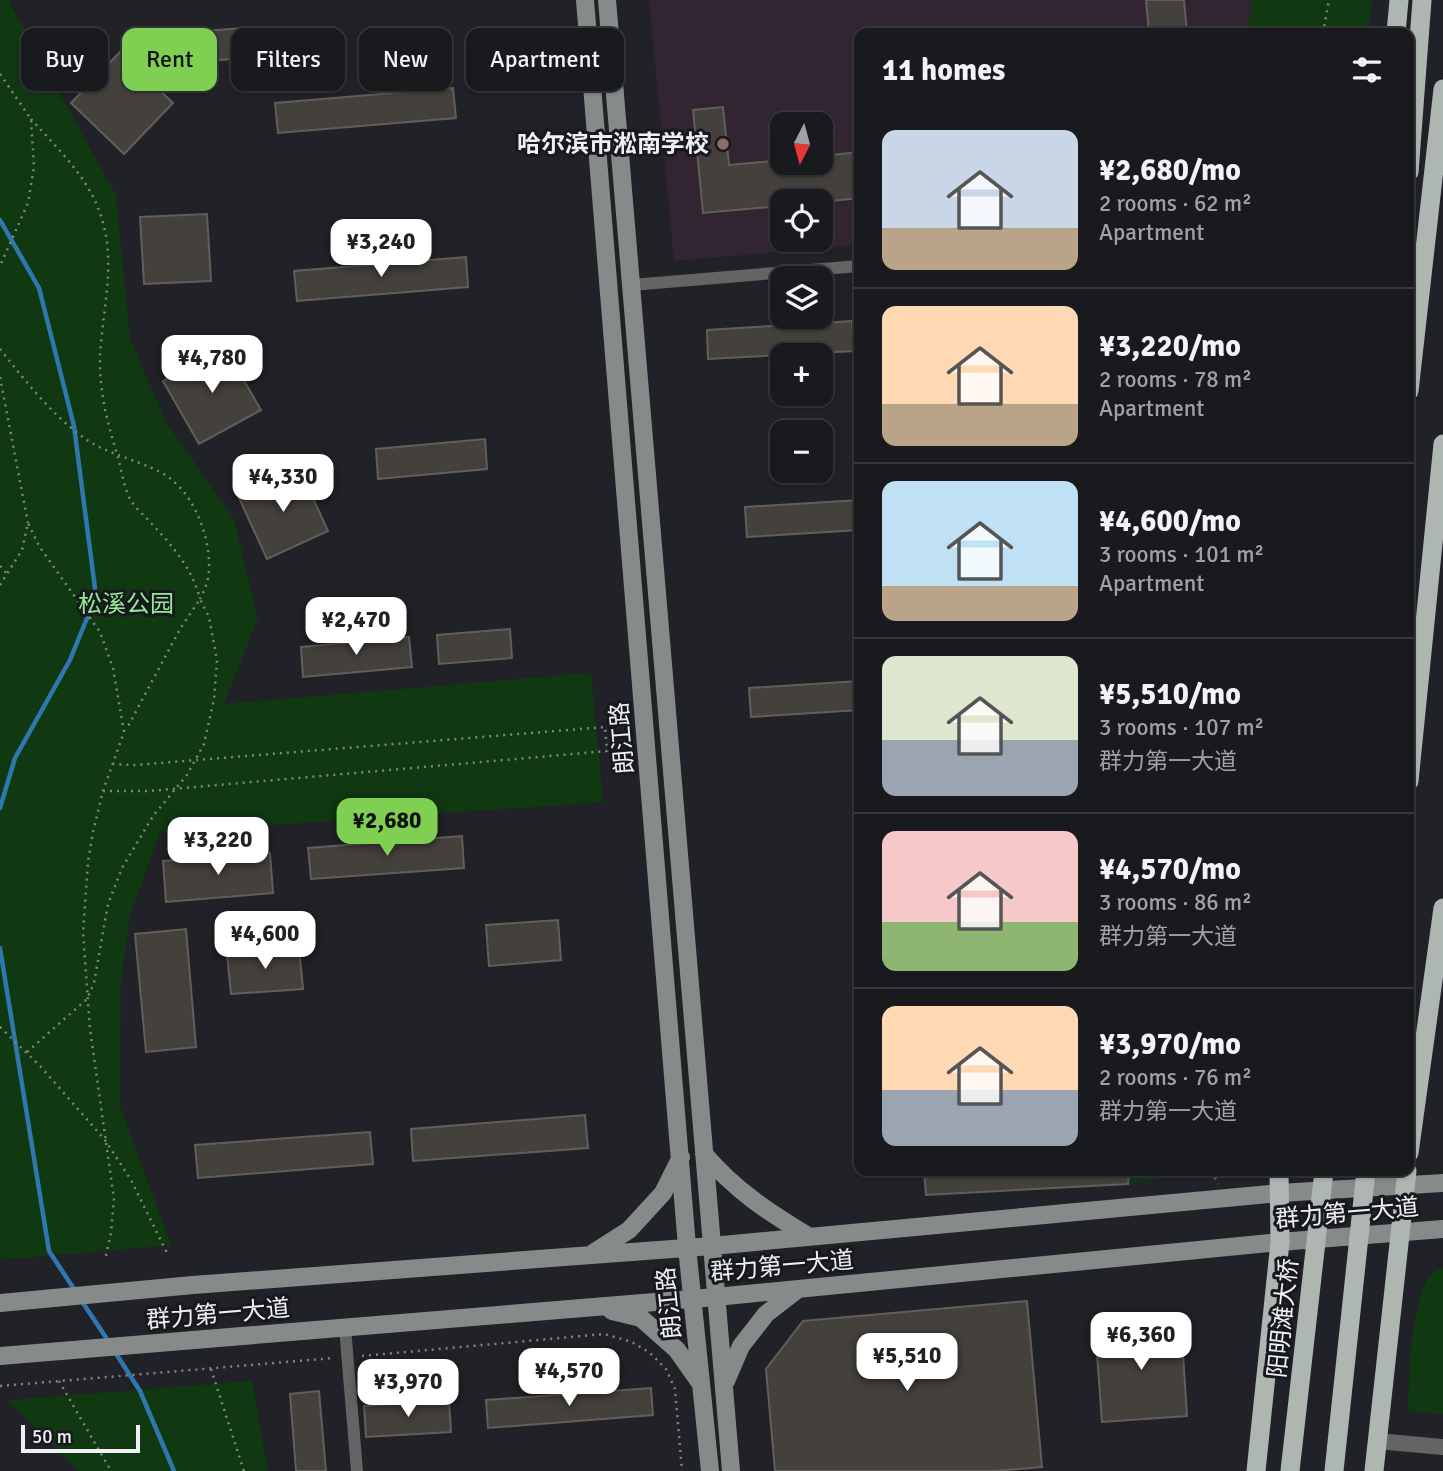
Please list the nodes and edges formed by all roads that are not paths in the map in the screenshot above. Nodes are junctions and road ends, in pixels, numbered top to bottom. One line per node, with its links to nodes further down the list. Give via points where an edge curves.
1 (585, 0): 16 (main road, 朗江路)
2 (607, 0): 9 (main road, 朗江路)
3 (1399, 0): 5 (highway)
4 (1422, 0): 7 (highway)
5 (1396, 28)
6 (1443, 89): 10 (highway)
7 (1414, 106)
8 (854, 266): 9 (street)
9 (631, 285): 15 (main road, 朗江路)
10 (1414, 347)
11 (1443, 444): 12 (highway)
12 (1414, 731)
13 (1443, 908): 14 (highway)
14 (1414, 1117)
15 (704, 1154): 25 (main road, via 726,1180); 27 (main road, 朗江路)
16 (681, 1157): 28 (main road, 朗江路); 29 (main road, via 663,1193 629,1230)
17 (1279, 1176): 22 (highway)
18 (1323, 1176): 45 (highway, 阳明滩大桥, bridge)
19 (1365, 1176): 46 (highway, bridge)
20 (1406, 1178): 21 (main road, 群力第一大道); 22 (main road, 群力第一大道); 24 (highway)
21 (1443, 1183)
22 (1280, 1193): 25 (main road, 群力第一大道); 26 (highway)
23 (1443, 1229): 24 (main road, 群力第一大道)
24 (1399, 1233): 26 (main road, 群力第一大道); 39 (highway)
25 (808, 1236): 27 (main road, 群力第一大道)
26 (1280, 1242): 30 (main road, 群力第一大道); 44 (highway)
27 (712, 1245): 28 (main road, 群力第一大道); 31 (main road, 朗江路)
28 (687, 1247): 29 (main road, 群力第一大道); 32 (main road, 朗江路)
29 (589, 1256): 33 (main road, 群力第一大道)
30 (797, 1290): 31 (main road, 群力第一大道); 37 (main road, via 766,1314 741,1346)
31 (716, 1297): 32 (main road, 群力第一大道); 37 (main road, 朗江路)
32 (693, 1299): 34 (main road, 群力第一大道); 38 (main road, 朗江路)
33 (0, 1303)
34 (599, 1307): 35 (main road, 群力第一大道); 38 (main road, via 641,1318 677,1350)
35 (345, 1328): 36 (main road, 群力第一大道); 41 (street)
36 (0, 1356)
37 (724, 1385): 43 (main road, 朗江路)
38 (703, 1387): 42 (main road, 朗江路)
39 (1377, 1441): 40 (street); 47 (highway)
40 (1443, 1447)
41 (357, 1471)
42 (710, 1471)
43 (731, 1471)
44 (1256, 1471)
45 (1290, 1471)
46 (1334, 1471)
47 (1374, 1471)

